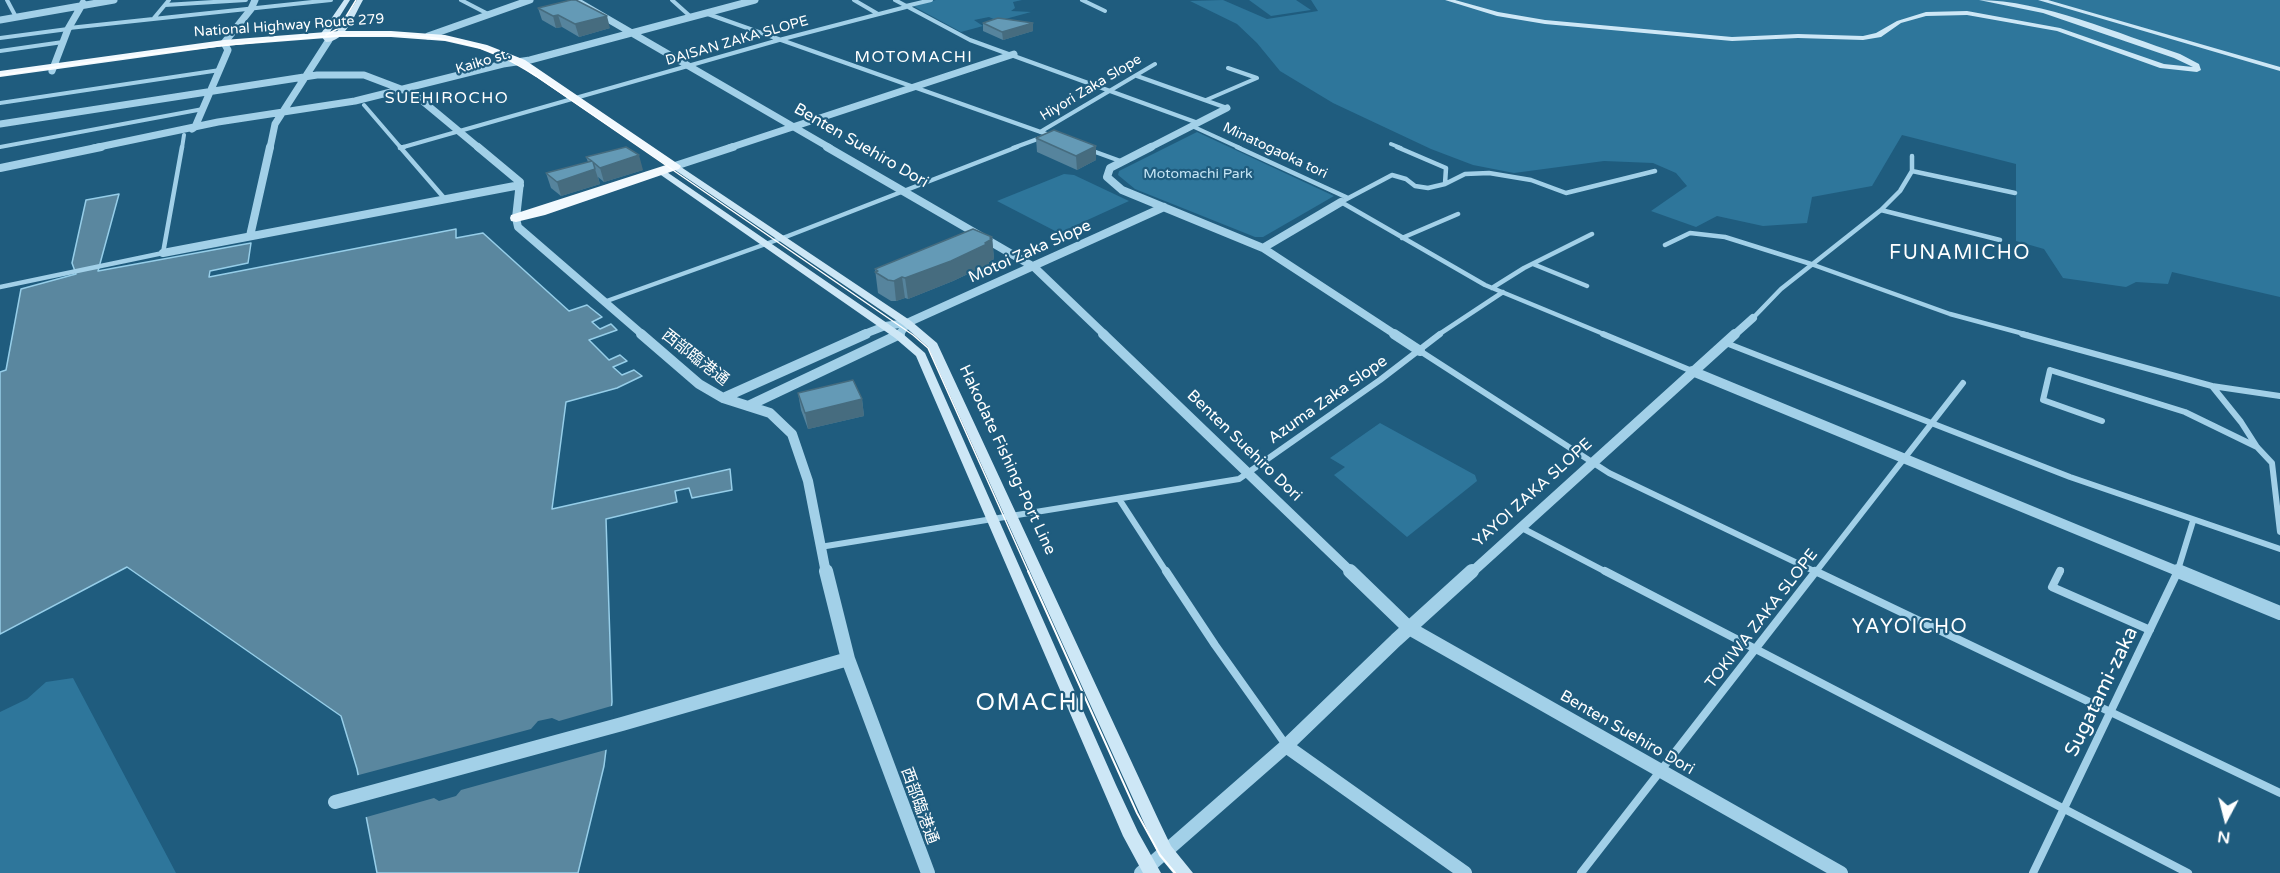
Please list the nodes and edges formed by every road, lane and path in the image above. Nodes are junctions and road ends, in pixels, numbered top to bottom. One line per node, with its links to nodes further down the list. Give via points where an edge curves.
1 (7, 0): 30 (street)
2 (86, 0): 23 (street)
3 (114, 0): 23 (street)
4 (169, 0): 22 (street)
5 (246, 0): 22 (street)
6 (255, 0): 25 (street)
7 (331, 0): 25 (street)
8 (347, 0): 38 (main road)
9 (360, 0): 36 (main road)
10 (461, 0): 29 (street)
11 (530, 0): 29 (street)
12 (575, 0): 35 (street, Benten Suehiro Dori)
13 (672, 0): 31 (street)
14 (755, 0): 27 (street, Kaiko st.)
15 (854, 0): 28 (street)
16 (895, 0): 24 (street, Minatogaoka tori)
17 (931, 0): 24 (street, DAISAN ZAKA SLOPE)
18 (1082, 0): 26 (street)
19 (1448, 0): 20 (main road, via 1545,22 1732,39 1863,38 1926,14 1967,14 2058,29 2163,66 2197,70 2177,56 2044,11)
20 (1982, 0)
21 (2041, 0): 51 (main road)
22 (165, 5): 32 (street)
23 (81, 6): 30 (street); 34 (street)
24 (906, 7): 28 (street, DAISAN ZAKA SLOPE); 44 (street, Minatogaoka tori, via 970,40)
25 (251, 9): 32 (street); 42 (street)
26 (1105, 11)
27 (705, 13): 31 (street, Kaiko st.); 40 (street)
28 (879, 14): 40 (street, DAISAN ZAKA SLOPE)
29 (490, 15): 37 (street)
30 (16, 17): 33 (street)
31 (691, 17): 35 (street, Kaiko st.)
32 (153, 19): 34 (street)
33 (0, 20)
34 (69, 28): 39 (street); 41 (street)
35 (632, 33): 45 (street, Kaiko st.); 48 (street, Benten Suehiro Dori)
36 (339, 34): 37 (highway, National Highway Route 279); 38 (highway, National Highway Route 279)
37 (428, 36): 45 (highway, National Highway Route 279, via 477,45)
38 (326, 37): 42 (highway, National Highway Route 279); 47 (highway, National Highway Route 279, via 434,43 466,49); 53 (street)
39 (0, 38)
40 (779, 40): 48 (street, DAISAN ZAKA SLOPE); 56 (street)
41 (63, 42): 43 (street); 49 (street)
42 (226, 45): 49 (highway, National Highway Route 279); 52 (street)
43 (0, 51)
44 (1014, 54): 56 (street); 58 (street, Minatogaoka tori)
45 (521, 62): 47 (street, Kaiko st.); 60 (highway, National Highway Route 279)
46 (1155, 64): 55 (street, Hiyori Zaka Slope)
47 (507, 66): 59 (street, Kaiko st.); 62 (highway, National Highway Route 279)
48 (688, 66): 60 (street, DAISAN ZAKA SLOPE); 70 (street, Benten Suehiro Dori)
49 (53, 68): 54 (highway, National Highway Route 279)
50 (1228, 68): 61 (street, via 1257,78)
51 (2280, 69)
52 (220, 70): 57 (street); 63 (street)
53 (306, 75): 57 (street); 59 (street, via 358,74); 67 (street)
54 (0, 76)
55 (1137, 76): 58 (street, Hiyori Zaka Slope); 61 (street)
56 (913, 88): 70 (street); 73 (street)
57 (211, 91): 66 (street); 68 (street)
58 (1111, 91): 69 (street, Minatogaoka tori); 73 (street, Hiyori Zaka Slope)
59 (409, 92): 64 (street, Kaiko st.); 67 (street, Kaiko st.); 72 (street)
60 (575, 98): 62 (street, DAISAN ZAKA SLOPE); 83 (highway, National Highway Route 279)
61 (1206, 100): 65 (street)
62 (562, 102): 72 (street, DAISAN ZAKA SLOPE); 85 (highway, National Highway Route 279)
63 (0, 104)
64 (364, 105): 67 (street, Kaiko st.); 80 (street)
65 (1227, 108): 69 (street)
66 (203, 109): 71 (street); 79 (street)
67 (280, 115): 71 (street, Kaiko st.); 74 (street, Kaiko st.); 100 (street, via 265,162)
68 (0, 124)
69 (1195, 124): 82 (street); 94 (street, Minatogaoka tori)
70 (793, 126): 83 (street); 91 (street, Benten Suehiro Dori)
71 (195, 127): 74 (street); 84 (street, Kaiko st.)
72 (462, 131): 80 (street, DAISAN ZAKA SLOPE); 90 (street)
73 (1040, 132): 75 (street)
74 (184, 135): 88 (street, Kaiko st.); 107 (street)
75 (1049, 135): 76 (street); 91 (street, Hiyori Zaka Slope)
76 (1059, 139)
77 (1391, 144): 89 (street, via 1446,168)
78 (1080, 146): 82 (street)
79 (0, 147)
80 (400, 148): 93 (street)
81 (1912, 156): 87 (street)
82 (1123, 162): 95 (street, via 1107,172 1113,183)
83 (675, 166): 85 (highway); 101 (main road, Hakodate Fishing-Port Line)
84 (0, 168)
85 (661, 171): 98 (highway); 104 (main road)
86 (1655, 171): 89 (street, via 1566,192 1531,180 1489,174 1464,174)
87 (1912, 171): 92 (street); 96 (street, YAYOI ZAKA SLOPE, via 1900,191)
88 (0, 174)
89 (1445, 184): 94 (street, via 1421,188 1392,175)
90 (520, 185): 93 (street); 98 (street)
91 (903, 190): 101 (street, Hiyori Zaka Slope); 110 (street, Benten Suehiro Dori)
92 (2015, 193)
93 (445, 199): 100 (street)
94 (1344, 200): 102 (street, Minatogaoka tori); 106 (street)
95 (1164, 207): 106 (street); 110 (street, Motoi Zaka Slope)
96 (1881, 210): 103 (street); 109 (street, YAYOI ZAKA SLOPE)
97 (1458, 214): 102 (street)
98 (516, 218): 115 (street, 西部臨港通, via 518,227)
99 (1592, 234): 108 (street)
100 (250, 236): 107 (street)
101 (785, 238): 104 (street, Hiyori Zaka Slope); 117 (main road, Hakodate Fishing-Port Line)
102 (1402, 238): 113 (street, Minatogaoka tori)
103 (2000, 240)
104 (766, 243): 115 (street, Hiyori Zaka Slope); 118 (main road)
105 (1665, 245): 109 (street, via 1690,233 1702,234)
106 (1263, 248): 121 (street)
107 (163, 253): 112 (street)
108 (1533, 264): 111 (street); 113 (street)
109 (1811, 264): 116 (street, YAYOI ZAKA SLOPE); 124 (street, via 1950,314)
110 (1034, 267): 117 (street, Motoi Zaka Slope); 133 (street, Benten Suehiro Dori)
111 (1587, 286)
112 (0, 287)
113 (1492, 288): 114 (street, Minatogaoka tori)
114 (1503, 292): 121 (street, Azuma Zaka Slope); 122 (street, Minatogaoka tori)
115 (603, 302): 126 (street, 西部臨港通, via 699,384)
116 (1753, 318): 120 (street, YAYOI ZAKA SLOPE)
117 (908, 323): 118 (street); 119 (street); 135 (main road, Hakodate Fishing-Port Line, via 936,350)
118 (885, 326): 119 (main road); 126 (street)
119 (899, 336): 127 (street); 136 (main road, via 921,355)
120 (1726, 343): 122 (street, YAYOI ZAKA SLOPE); 129 (street)
121 (1420, 351): 132 (street); 133 (street, Azuma Zaka Slope)
122 (1692, 371): 131 (street); 132 (street, YAYOI ZAKA SLOPE)
123 (1963, 382): 129 (street, TOKIWA ZAKA SLOPE)
124 (2212, 386): 125 (street); 130 (street)
125 (2280, 396)
126 (723, 398): 127 (street, 西部臨港通)
127 (748, 406): 140 (street, 西部臨港通, via 770,413 792,434 810,490)
128 (2102, 421): 130 (street, via 2043,400 2050,370 2185,412)
129 (1930, 424): 131 (street, TOKIWA ZAKA SLOPE); 137 (street)
130 (2257, 447): 139 (street, via 2272,463)
131 (1904, 458): 143 (street, TOKIWA ZAKA SLOPE); 144 (street)
132 (1592, 464): 138 (street, YAYOI ZAKA SLOPE); 143 (street)
133 (1248, 473): 134 (street, Azuma Zaka Slope, via 1239,478); 146 (street, Benten Suehiro Dori)
134 (1119, 499): 135 (street, Azuma Zaka Slope); 151 (street)
135 (1011, 517): 136 (street, Azuma Zaka Slope); 156 (main road, Hakodate Fishing-Port Line)
136 (992, 520): 140 (street, Azuma Zaka Slope); 157 (main road)
137 (2193, 522): 141 (street); 144 (street, Sugatami-zaka)
138 (1520, 527): 146 (street, YAYOI ZAKA SLOPE); 148 (street)
139 (2280, 532)
140 (820, 547): 149 (street, 西部臨港通)
141 (2280, 549)
142 (2061, 570): 147 (street, via 2052,587)
143 (1816, 572): 148 (street, TOKIWA ZAKA SLOPE); 150 (street)
144 (2178, 572): 145 (street); 147 (street, Sugatami-zaka)
145 (2280, 613)
146 (1409, 628): 151 (street, YAYOI ZAKA SLOPE); 152 (street, Benten Suehiro Dori)
147 (2150, 630): 150 (street, Sugatami-zaka)
148 (1756, 648): 152 (street, TOKIWA ZAKA SLOPE); 155 (street)
149 (848, 659): 154 (street); 158 (street, 西部臨港通)
150 (2111, 711): 153 (street); 155 (street, Sugatami-zaka)
151 (1286, 746): 156 (street, YAYOI ZAKA SLOPE); 160 (street)
152 (1660, 771): 161 (street, TOKIWA ZAKA SLOPE); 162 (street, Benten Suehiro Dori)
153 (2280, 792)
154 (335, 802)
155 (2065, 808): 163 (street, Sugatami-zaka); 164 (street)
156 (1165, 851): 157 (street, YAYOI ZAKA SLOPE); 159 (main road, Hakodate Fishing-Port Line)
157 (1147, 871)
158 (927, 873)
159 (1184, 873)
160 (1465, 873)
161 (1581, 873)
162 (1841, 873)
163 (2033, 873)
164 (2188, 873)

